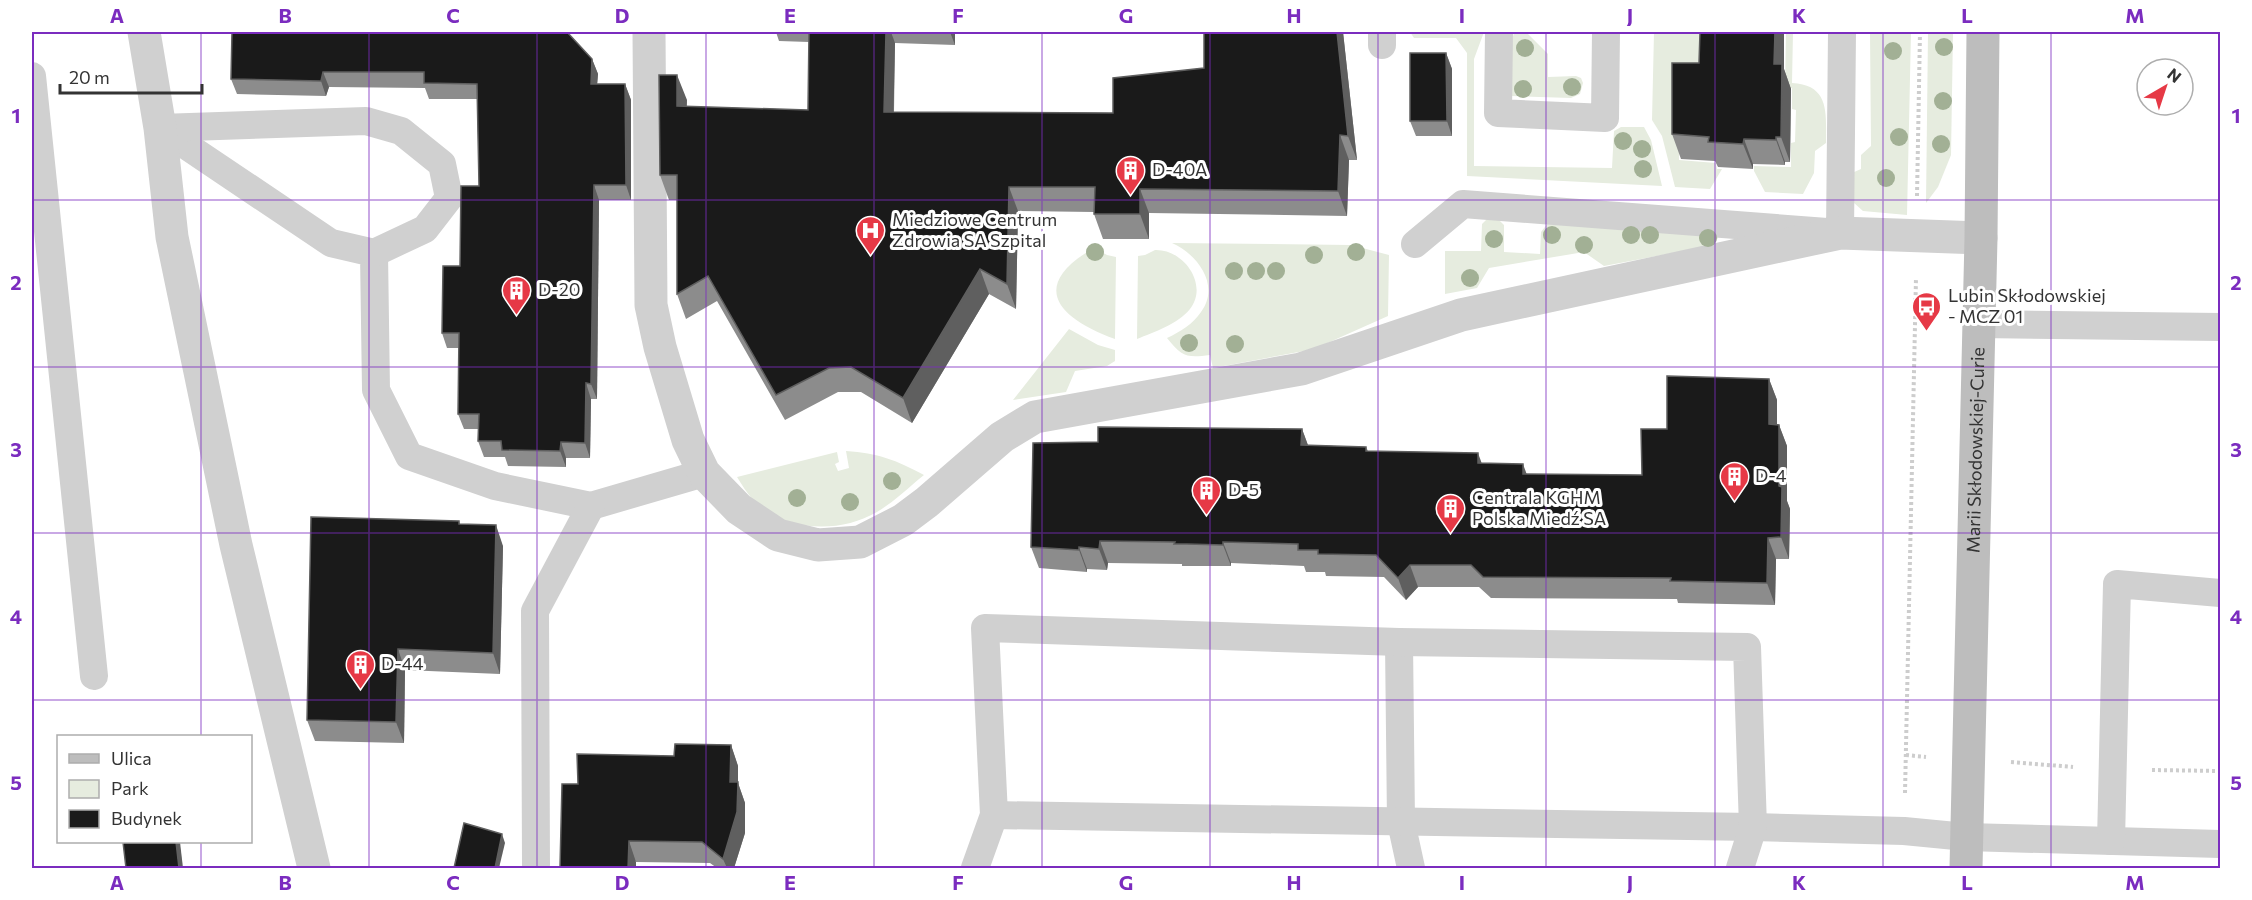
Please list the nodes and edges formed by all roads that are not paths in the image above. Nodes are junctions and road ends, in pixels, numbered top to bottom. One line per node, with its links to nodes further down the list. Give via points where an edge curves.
1 (144, 32): 8 (street)
2 (649, 32): 15 (street, via 651,305 688,440)
3 (1499, 32): 4 (lane, via 1498,113 1605,118)
4 (1606, 32)
5 (1842, 32): 9 (lane)
6 (1983, 32): 10 (street, Marii Skłodowskiej-Curie)
7 (32, 76): 19 (lane)
8 (160, 128): 12 (lane, via 331,243); 12 (lane, via 366,121 401,131 442,164 449,198 425,229); 27 (street, via 172,237 236,545)
9 (1840, 233): 10 (street); 11 (lane, via 1463,204); 15 (street, via 1461,315 1301,369 1035,417 1002,437 903,520 860,542 818,545 778,535 739,509)
10 (1981, 238): 13 (street, Marii Skłodowskiej-Curie)
11 (1415, 244)
12 (374, 253): 16 (lane, via 376,390 409,456 495,486)
13 (1978, 324): 14 (lane); 25 (street, Marii Skłodowskiej-Curie)
14 (2220, 327)
15 (704, 473): 16 (lane)
16 (591, 506): 26 (lane, via 535,611)
17 (2220, 593): 23 (lane, via 2117,584)
18 (1399, 642): 20 (lane, via 985,627); 21 (lane); 22 (lane, via 1748,647)
19 (94, 676)
20 (994, 815): 21 (lane); 28 (lane)
21 (1401, 822): 22 (lane); 29 (lane)
22 (1753, 827): 25 (lane, via 1904,831); 30 (lane)
23 (2111, 842): 24 (lane); 25 (lane)
24 (2220, 844)
25 (1966, 853)
26 (537, 865)
27 (314, 868)
28 (975, 868)
29 (1411, 868)
30 (1740, 868)

